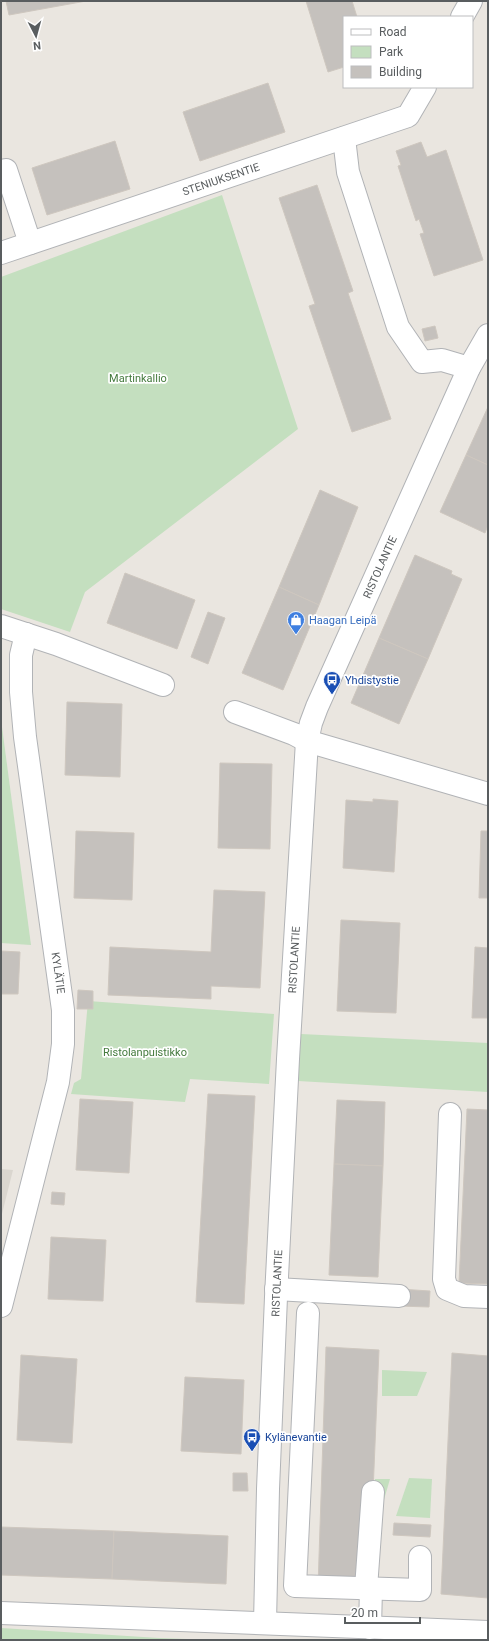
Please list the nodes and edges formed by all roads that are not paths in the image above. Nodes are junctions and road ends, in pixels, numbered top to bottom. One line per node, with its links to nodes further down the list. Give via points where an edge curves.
1 (471, 1): 2 (street)
2 (463, 16)
3 (424, 88): 4 (street, STENIUKSENTIE, via 408,116)
4 (344, 138): 6 (street, STENIUKSENTIE); 9 (street, via 348,172 398,327 422,362 442,360)
5 (6, 170): 6 (street)
6 (30, 243): 7 (street, STENIUKSENTIE)
7 (1, 253)
8 (488, 335): 9 (street, RISTOLANTIE)
9 (469, 368): 14 (street, RISTOLANTIE, via 317,707)
10 (1, 626): 11 (street)
11 (26, 634): 12 (street); 20 (street, KYLÄTIE, via 21,655 25,737 62,1002 63,1044 58,1082)
12 (163, 685)
13 (235, 712): 14 (street)
14 (307, 741): 15 (street); 17 (street, RISTOLANTIE)
15 (488, 794)
16 (450, 1114): 19 (street, via 444,1279 447,1289 464,1296)
17 (276, 1289): 18 (street); 21 (street, RISTOLANTIE)
18 (399, 1296)
19 (488, 1297)
20 (1, 1306)
21 (275, 1312): 24 (street, RISTOLANTIE, via 268,1482); 25 (street, via 312,1314)
22 (373, 1492): 26 (street)
23 (420, 1557): 26 (street, via 420,1590)
24 (267, 1586): 25 (street); 28 (street, RISTOLANTIE)
25 (295, 1586): 26 (street)
26 (369, 1588): 29 (street)
27 (1, 1613): 28 (street)
28 (266, 1623): 29 (street)
29 (370, 1628): 30 (street)
30 (488, 1632)

